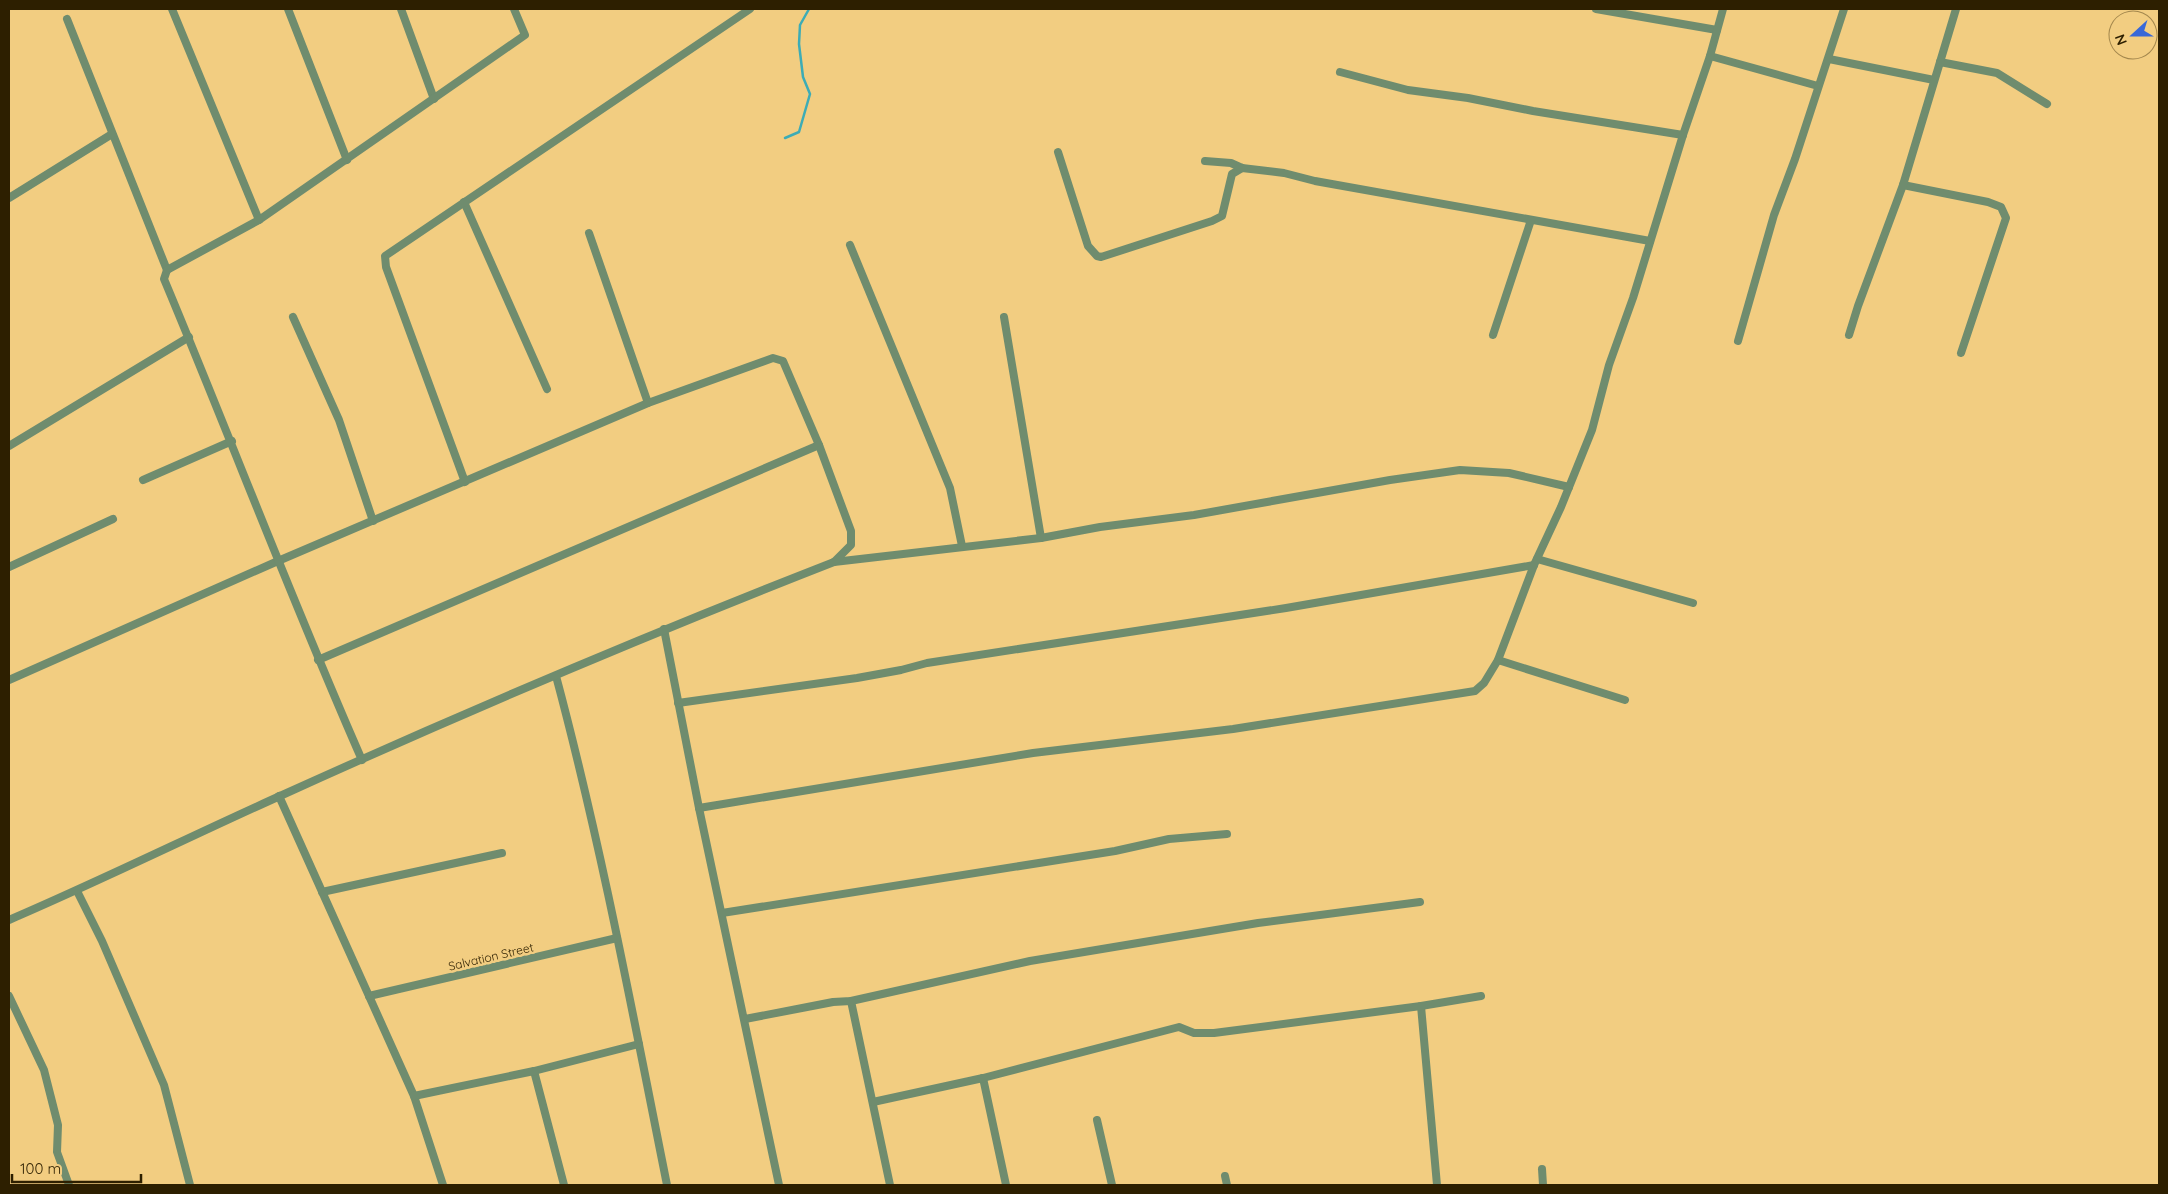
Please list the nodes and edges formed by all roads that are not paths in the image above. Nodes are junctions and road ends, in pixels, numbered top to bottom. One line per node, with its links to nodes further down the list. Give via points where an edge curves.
1 (172, 9): 29 (street)
2 (288, 9): 23 (street)
3 (401, 9): 18 (street)
4 (514, 9): 18 (street, via 525,35)
5 (750, 9): 28 (street)
6 (1596, 9): 11 (street)
7 (1723, 9): 11 (street)
8 (1844, 9): 13 (street)
9 (1956, 9): 14 (street)
10 (67, 19): 20 (street)
11 (1717, 30): 12 (street)
12 (1710, 56): 17 (street); 21 (street)
13 (1829, 59): 16 (street); 17 (street)
14 (1940, 62): 16 (street); 19 (street, via 1997,73)
15 (1340, 72): 21 (street, via 1408,90)
16 (1934, 80): 26 (street)
17 (1818, 86): 40 (street, via 1774,215)
18 (434, 99): 23 (street)
19 (2047, 104)
20 (112, 134): 27 (street); 34 (street)
21 (1683, 135): 32 (street)
22 (1058, 152): 25 (street, via 1088,246 1096,256 1102,257 1222,216 1232,174)
23 (347, 160): 29 (street)
24 (1205, 161): 25 (street, via 1231,163)
25 (1242, 168): 30 (street, via 1284,173)
26 (1903, 185): 38 (street); 41 (street, via 1988,202 2001,207 2006,218)
27 (9, 198)
28 (464, 202): 42 (street); 48 (street, via 385,256 385,262)
29 (259, 220): 34 (street)
30 (1531, 220): 32 (street); 37 (street)
31 (589, 233): 43 (street)
32 (1650, 241): 49 (street, via 1608,365 1592,430)
33 (850, 245): 53 (street, via 950,488)
34 (167, 270): 39 (street, via 164,279)
35 (293, 317): 51 (street, via 339,420)
36 (1004, 317): 52 (street)
37 (1493, 334)
38 (1849, 335)
39 (189, 337): 44 (street); 46 (street)
40 (1738, 340)
41 (1960, 353)
42 (547, 389)
43 (648, 403): 45 (street, via 773,358 783,361); 48 (street)
44 (232, 441): 47 (street); 54 (street)
45 (818, 445): 55 (street, via 851,531 851,545); 60 (street)
46 (9, 446)
47 (143, 480)
48 (465, 482): 51 (street)
49 (1568, 487): 52 (street, via 1508,473 1460,470); 56 (street)
50 (113, 519): 57 (street)
51 (373, 521): 54 (street)
52 (1041, 538): 53 (street)
53 (962, 546): 55 (street)
54 (278, 561): 60 (street); 63 (street)
55 (834, 562): 59 (street)
56 (1535, 562): 58 (street); 61 (street); 65 (street, via 1286,608 927,663 814,685)
57 (9, 567)
58 (1693, 603)
59 (664, 629): 62 (street); 65 (street)
60 (318, 660): 66 (street)
61 (1498, 660): 64 (street); 68 (street, via 1475,691 1233,729 1033,753)
62 (556, 676): 66 (street); 76 (street, via 580,763)
63 (9, 680)
64 (1625, 700)
65 (678, 703): 68 (street)
66 (362, 760): 67 (street)
67 (279, 796): 71 (street); 72 (street)
68 (699, 808): 74 (street)
69 (1227, 834): 74 (street, via 1169,838 1115,851)
70 (502, 853): 72 (street)
71 (77, 891): 75 (street); 92 (street, via 164,1085)
72 (322, 892): 78 (street)
73 (1420, 902): 80 (street, via 1258,923 1030,961)
74 (722, 913): 82 (street)
75 (9, 920)
76 (617, 938): 78 (street, Salvation Street); 83 (street)
77 (9, 996): 91 (street, via 44,1070 58,1125 57,1152)
78 (369, 996): 86 (street)
79 (1481, 996): 81 (street)
80 (851, 1001): 82 (street); 87 (street)
81 (1422, 1006): 85 (street, via 1214,1033 1194,1033 1179,1026); 101 (street)
82 (745, 1019): 96 (street)
83 (639, 1044): 84 (street); 95 (street)
84 (534, 1071): 86 (street); 94 (street)
85 (983, 1078): 87 (street); 98 (street)
86 (414, 1096): 93 (street)
87 (873, 1102): 97 (street)
88 (1097, 1120): 99 (street)
89 (1542, 1169): 102 (street)
90 (1225, 1176): 100 (street)
91 (69, 1185)
92 (190, 1185)
93 (443, 1185)
94 (564, 1185)
95 (666, 1185)
96 (779, 1185)
97 (890, 1185)
98 (1006, 1185)
99 (1112, 1185)
100 (1227, 1185)
101 (1437, 1185)
102 (1543, 1185)

